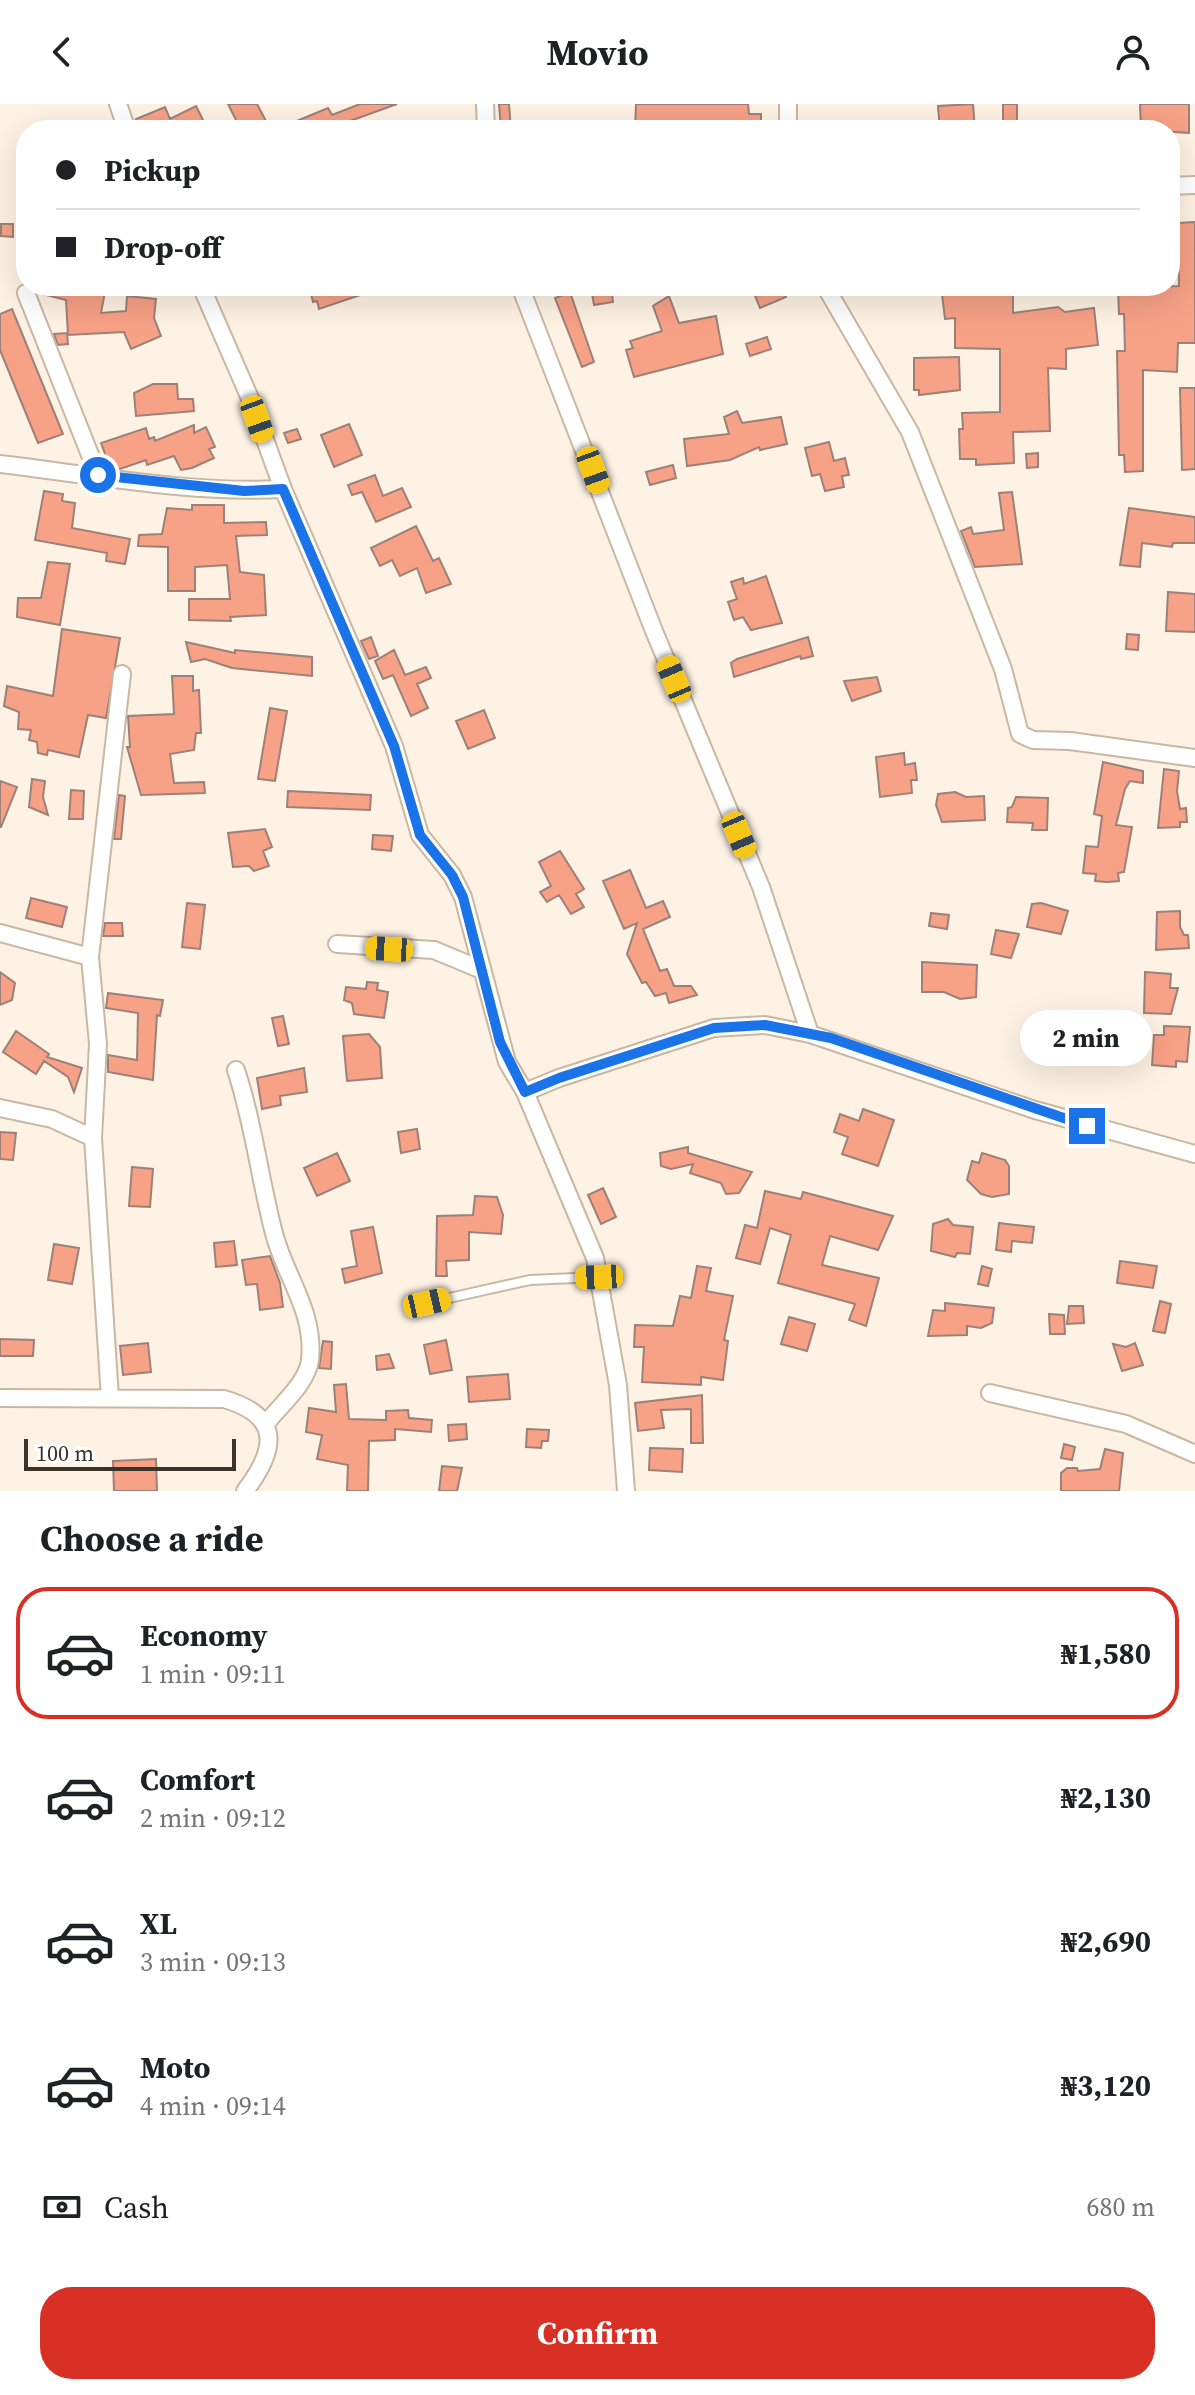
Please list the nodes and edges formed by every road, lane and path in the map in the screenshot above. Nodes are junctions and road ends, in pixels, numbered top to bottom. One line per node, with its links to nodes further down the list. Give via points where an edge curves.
1 (27, 296): 6 (street)
2 (205, 296): 7 (street)
3 (524, 296): 14 (street, via 761,887)
4 (831, 296): 9 (street, via 910,432 1003,669 1020,734 1033,740)
5 (0, 464): 6 (street)
6 (98, 475): 7 (street, via 231,490)
7 (283, 489): 13 (street, via 394,746 420,835 463,897)
8 (122, 674): 12 (street)
9 (1195, 758)
10 (0, 933): 12 (street)
11 (337, 944): 13 (street, via 434,950)
12 (90, 957): 18 (street, via 98,1044)
13 (482, 970): 16 (street, via 500,1042)
14 (810, 1034): 16 (street, via 765,1025 714,1028); 19 (street, via 1035,1110)
15 (236, 1070): 25 (street, via 277,1242 301,1296 310,1343 310,1362 302,1380)
16 (525, 1092): 20 (street, via 574,1202)
17 (0, 1108): 18 (street, via 52,1119)
18 (93, 1138): 24 (street)
19 (1195, 1154)
20 (599, 1277): 21 (lane, via 530,1280); 28 (street, via 618,1385)
21 (427, 1303)
22 (990, 1393): 26 (street, via 1126,1424)
23 (0, 1398): 24 (street)
24 (110, 1398): 25 (street, via 224,1399 254,1411)
25 (265, 1425): 27 (street, via 270,1448)
26 (1195, 1454)
27 (250, 1490)
28 (626, 1491)

